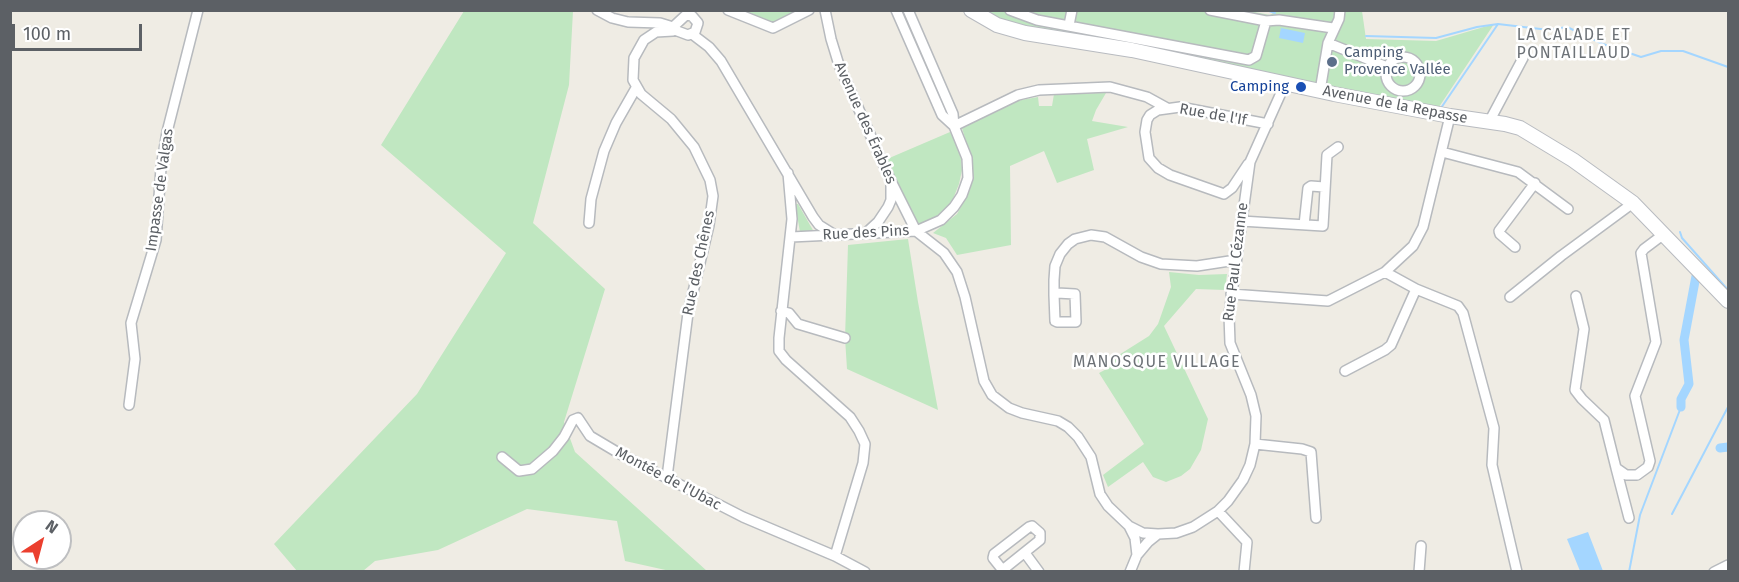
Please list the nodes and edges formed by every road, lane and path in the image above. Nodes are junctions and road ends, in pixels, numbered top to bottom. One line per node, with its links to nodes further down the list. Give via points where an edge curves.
1 (198, 10): 63 (street, Impasse de Valgas, via 167,132 156,240 131,323 135,359)
2 (597, 10): 19 (street, via 615,19 660,23)
3 (728, 10): 4 (street, via 773,28)
4 (809, 10)
5 (825, 10): 36 (street, Avenue des Érables, via 839,66)
6 (896, 10): 31 (street, Rue des Pins, via 943,117)
7 (908, 10): 31 (street, Rue des Pins, via 953,114)
8 (971, 10): 24 (street, Avenue de la Repasse, via 1025,33 1132,50)
9 (1010, 10): 17 (street)
10 (1072, 10): 17 (street)
11 (1210, 10): 15 (street)
12 (1294, 10): 16 (street)
13 (1340, 10): 18 (street)
14 (691, 13): 19 (street); 20 (street, via 698,23)
15 (1266, 21): 16 (street); 17 (street, via 1256,56 1249,60)
16 (1295, 22): 18 (street)
17 (1068, 25)
18 (1334, 28): 21 (street)
19 (673, 29): 20 (street); 25 (street, via 652,34 639,47 632,72)
20 (692, 34): 35 (street, via 724,65)
21 (1328, 43): 23 (street); 26 (street)
22 (1523, 58): 29 (street)
23 (1387, 67)
24 (1285, 84): 26 (street, Avenue de la Repasse); 30 (street, Rue Paul Cézanne)
25 (636, 88): 44 (street, via 600,163); 67 (street, Rue des Chênes, via 682,132 704,165 713,191 688,313)
26 (1320, 91): 28 (street, Avenue de la Repasse)
27 (1167, 108): 30 (street, Rue de l'If, via 1190,108); 31 (street, via 1142,95 1103,86 1040,90 1022,94); 34 (street, Rue de l'If, via 1153,113 1145,125 1149,158 1162,171 1224,194)
28 (1450, 116): 29 (street, Avenue de la Repasse); 33 (street)
29 (1490, 122): 41 (street, Avenue de la Repasse, via 1537,137)
30 (1268, 124): 34 (street, Rue Paul Cézanne)
31 (954, 126): 46 (street, Rue des Pins, via 967,158 965,186 944,218)
32 (1338, 147): 38 (street, via 1327,154)
33 (1442, 152): 37 (street, via 1516,171); 53 (street, via 1423,227 1413,246)
34 (1250, 162): 43 (street, Rue Paul Cézanne)
35 (788, 173): 39 (street); 40 (street)
36 (890, 179): 46 (street, Avenue des Érables); 47 (street, via 888,207)
37 (1535, 183): 42 (street); 51 (street, via 1499,231)
38 (1324, 187): 45 (street, via 1308,188); 45 (street, via 1323,226)
39 (800, 196): 40 (street); 49 (street, via 816,222)
40 (790, 201): 50 (street)
41 (1633, 203): 48 (street, Avenue de la Repasse); 58 (street)
42 (1568, 209)
43 (1241, 221): 45 (street); 52 (street, Rue Paul Cézanne)
44 (589, 223)
45 (1304, 225)
46 (916, 231): 47 (street, Rue des Pins); 71 (street, via 944,253 957,272 981,374 990,391 1009,408 1058,421 1075,433 1091,457 1100,494)
47 (866, 233): 49 (street, Rue des Pins)
48 (1664, 234): 59 (street, Avenue de la Repasse); 66 (street, via 1641,253 1656,342 1635,398 1650,463 1634,476)
49 (835, 235): 50 (street, Rue des Pins)
50 (790, 237): 60 (street)
51 (1515, 246)
52 (1236, 260): 55 (street, via 1197,266 1161,264 1103,236 1091,235 1075,239 1062,250 1055,266); 56 (street, Rue Paul Cézanne)
53 (1385, 273): 54 (street); 56 (street, via 1328,301)
54 (1416, 289): 62 (street, via 1391,345); 83 (street, via 1455,304 1462,311 1494,428 1492,465)
55 (1054, 291)
56 (1231, 294): 64 (street, Rue Paul Cézanne, via 1228,337 1253,403)
57 (1576, 296): 66 (street, via 1584,329 1575,390 1604,420)
58 (1510, 297)
59 (1728, 301)
60 (781, 311): 61 (street, via 789,313 798,324); 76 (street, via 781,354 850,417 865,444)
61 (845, 338)
62 (1345, 371)
63 (129, 405)
64 (1255, 444): 68 (street, Rue Paul Cézanne, via 1243,480); 69 (street, via 1311,453)
65 (502, 457): 67 (street, Montée de l'Ubac, via 519,471 532,469 554,451 576,418 593,438)
66 (1616, 468): 70 (street)
67 (666, 477): 76 (street, Montée de l'Ubac, via 752,522)
68 (1218, 511): 72 (street, Rue Paul Cézanne, via 1188,529); 81 (street, via 1246,542)
69 (1316, 518)
70 (1629, 518)
71 (1129, 526): 72 (street, Rue Paul Cézanne, via 1143,533); 75 (street, via 1137,542)
72 (1158, 534): 75 (street)
73 (1421, 546): 82 (street)
74 (1025, 553): 74 (street, via 1040,539 1040,532 1032,526 993,558 1003,569); 79 (street)
75 (1137, 555): 80 (street)
76 (835, 556): 78 (street, Montée de l'Ubac)
77 (1728, 565): 84 (street)
78 (865, 572)
79 (1039, 572)
80 (1130, 572)
81 (1244, 572)
82 (1419, 572)
83 (1517, 572)
84 (1714, 572)

